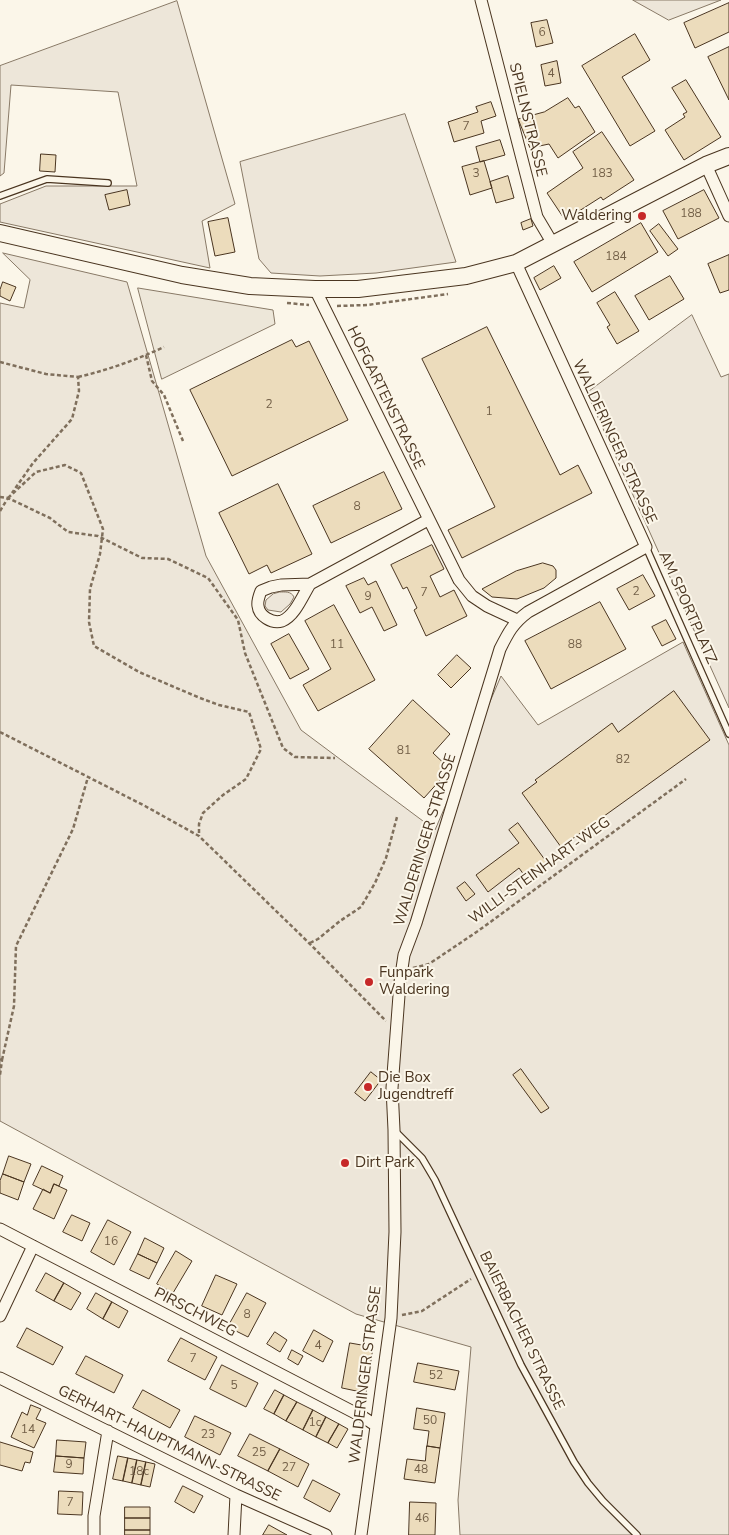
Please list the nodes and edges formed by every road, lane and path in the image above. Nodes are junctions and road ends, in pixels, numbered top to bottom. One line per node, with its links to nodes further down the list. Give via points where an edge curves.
1 (481, 0): 8 (street, SPIELNSTRASSE, via 537,218)
2 (729, 156): 3 (main road)
3 (706, 165): 6 (street); 8 (main road)
4 (108, 183): 5 (lane, via 47,179)
5 (0, 196)
6 (729, 216)
7 (0, 233): 10 (main road, via 182,275 250,286)
8 (553, 244): 9 (main road)
9 (516, 263): 10 (main road, via 466,276 358,289); 21 (street, WALDERINGER STRASSE)
10 (316, 289): 19 (street, HOFGARTENSTRASSE)
11 (164, 347): 12 (path)
12 (146, 355): 14 (path); 15 (path, via 152,381 164,395)
13 (0, 362): 14 (path, via 46,374)
14 (78, 378): 17 (path, via 79,391 72,419)
15 (184, 441)
16 (0, 497): 17 (path)
17 (8, 498): 18 (path); 20 (path, via 50,518 68,532); 20 (path, via 36,472 65,465 81,474 103,528)
18 (0, 511)
19 (428, 520): 22 (street); 23 (street, HOFGARTENSTRASSE, via 459,580 472,596)
20 (102, 538): 26 (path, via 142,558 168,559 208,578 238,620 245,653 283,748 296,757); 30 (path, via 90,589 89,622 94,646 139,672 200,698 249,712 261,749 246,780 203,813)
21 (646, 547): 23 (street, WALDERINGER STRASSE); 25 (lane, AM SPORTPLATZ)
22 (310, 584): 22 (street, via 281,584 266,589 257,600 258,608 265,618 281,621 292,613)
23 (517, 620): 32 (street, WALDERINGER STRASSE, via 500,649)
24 (0, 732): 27 (path)
25 (729, 734)
26 (335, 758)
27 (88, 777): 30 (path); 34 (path, via 73,829 16,946 14,1006)
28 (686, 779): 32 (path, WILLI-STEINHART-WEG, via 429,964)
29 (397, 817): 31 (path, via 386,858 361,907)
30 (199, 836): 31 (path)
31 (309, 943): 33 (path)
32 (402, 970): 33 (street, WALDERINGER STRASSE)
33 (397, 1032): 36 (street, WALDERINGER STRASSE, via 392,1088)
34 (1, 1060): 35 (path)
35 (0, 1075)
36 (394, 1130): 39 (lane, BAIERBACHER STRASSE, via 422,1158 436,1180); 41 (street, WALDERINGER STRASSE, via 395,1232)
37 (0, 1228): 38 (street, PIRSCHWEG)
38 (33, 1246): 40 (street); 43 (street, PIRSCHWEG)
39 (479, 1274): 41 (path, via 422,1311); 50 (lane, BAIERBACHER STRASSE, via 521,1365 574,1462 603,1501)
40 (0, 1316)
41 (391, 1318): 43 (street, WALDERINGER STRASSE)
42 (0, 1378): 44 (street, GERHART-HAUPTMANN-STRASSE)
43 (375, 1424): 49 (street, WALDERINGER STRASSE)
44 (108, 1431): 45 (street, GERHART-HAUPTMANN-STRASSE); 46 (street, via 94,1516)
45 (236, 1494): 47 (street); 48 (street, GERHART-HAUPTMANN-STRASSE)
46 (94, 1535)
47 (234, 1535)
48 (326, 1535)
49 (361, 1535)
50 (638, 1535)

